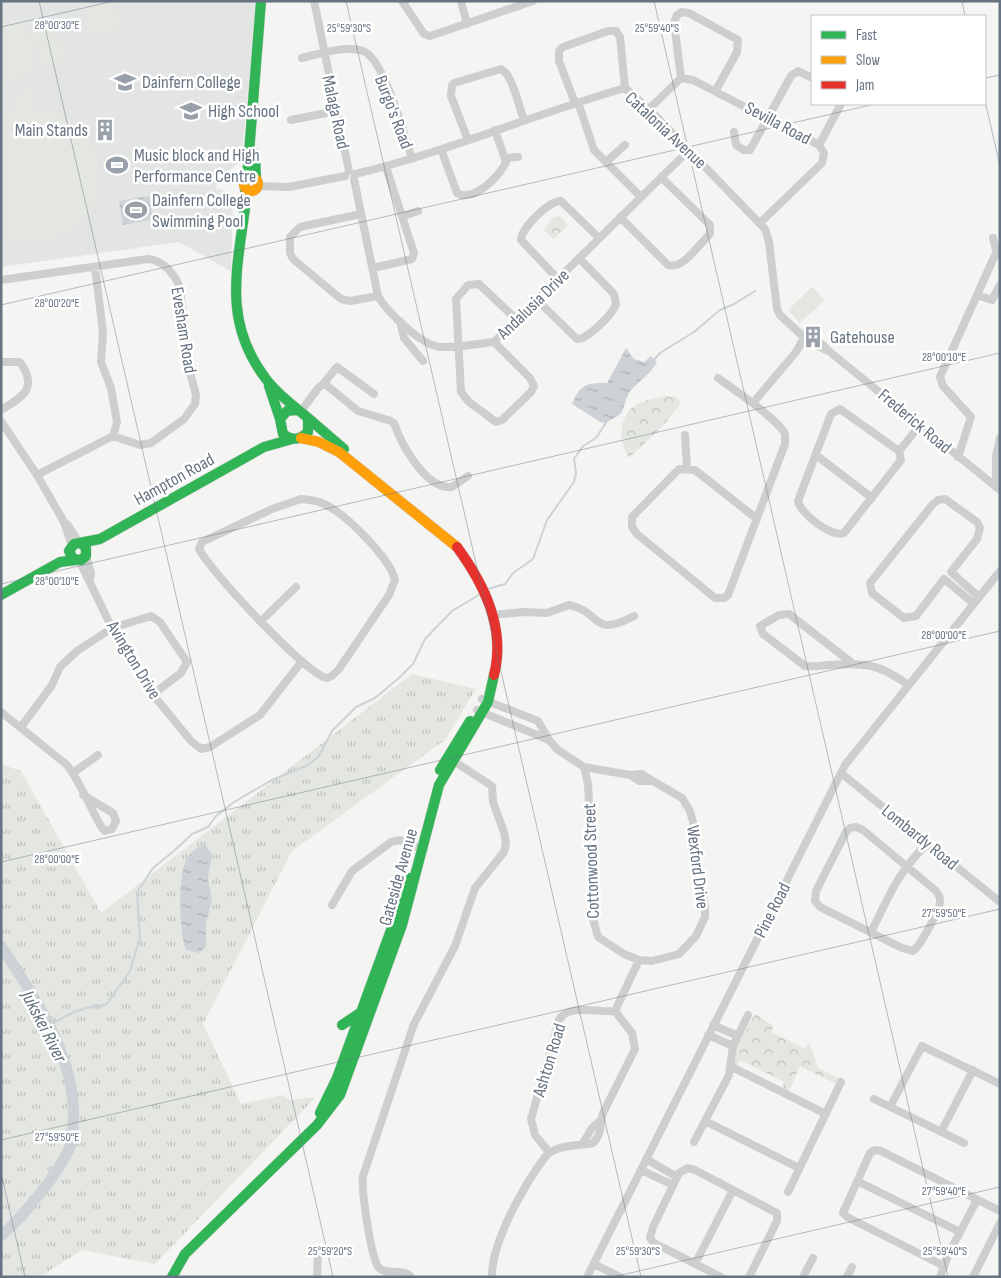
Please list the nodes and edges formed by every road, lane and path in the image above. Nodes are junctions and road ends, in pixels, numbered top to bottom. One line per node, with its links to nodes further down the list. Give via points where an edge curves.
1 (261, 1): 35 (street)
2 (314, 1): 8 (street, Malaga Road)
3 (402, 1): 7 (street, via 427,36)
4 (461, 1): 7 (street)
5 (533, 1): 6 (street)
6 (519, 4): 7 (street)
7 (467, 24)
8 (324, 53): 9 (street, Malaga Road); 17 (street, Malaga Road); 30 (street, Burgo's Road, via 356,49 371,57 386,83)
9 (302, 58)
10 (681, 78): 13 (street, Sevilla Road); 13 (street, via 674,22 677,14 682,12 738,40 737,52); 16 (street)
11 (811, 78): 18 (street, via 798,71 793,73)
12 (625, 88): 14 (street, Catalonia Avenue); 14 (street, via 620,37 616,31 608,31 559,51 559,61); 16 (street, Catalonia Avenue)
13 (716, 90): 18 (street, Sevilla Road)
14 (577, 102): 20 (street, Catalonia Avenue); 31 (street, via 593,146)
15 (840, 105): 25 (street)
16 (649, 109): 27 (street, Catalonia Avenue)
17 (336, 111): 19 (street); 33 (street, Malaga Road)
18 (769, 118): 22 (street, via 749,151 736,145); 25 (street, Sevilla Road)
19 (291, 120)
20 (524, 120): 21 (street, Catalonia Avenue); 23 (street, via 506,71 502,69 454,83 451,96)
21 (496, 130): 23 (street, Catalonia Avenue); 29 (street)
22 (734, 132)
23 (468, 140): 26 (street, Catalonia Avenue)
24 (625, 145): 31 (street)
25 (819, 145): 41 (street, Sevilla Road, via 824,153 822,163)
26 (441, 149): 29 (street, via 455,191 463,196 485,187 505,166); 30 (street, Catalonia Avenue)
27 (689, 150): 34 (street, Andalusia Drive); 41 (street, Catalonia Avenue)
28 (518, 156): 29 (street)
29 (506, 158)
30 (412, 159): 32 (street, Catalonia Avenue)
31 (606, 162): 36 (street)
32 (386, 167): 33 (street, Catalonia Avenue); 39 (street)
33 (351, 175): 35 (street, Catalonia Avenue, via 289,187); 38 (street)
34 (661, 177): 36 (street, Andalusia Drive); 40 (street, via 710,225 710,234 681,263 668,265)
35 (252, 184): 64 (street, via 246,200 236,279 236,308 243,341)
36 (641, 197): 40 (street, Andalusia Drive)
37 (418, 211): 39 (street)
38 (361, 214): 47 (street); 53 (street, via 300,227 290,237 290,253 341,299 350,301)
39 (403, 216): 47 (street, via 414,256 406,262)
40 (620, 217): 42 (street, Andalusia Drive)
41 (760, 223): 57 (street, Catalonia Avenue, via 769,242 777,308)
42 (600, 238): 45 (street, Andalusia Drive); 49 (street, via 561,201 550,203 526,228 521,240)
43 (994, 238): 44 (street)
44 (998, 254): 48 (street)
45 (579, 258): 49 (street, Andalusia Drive); 54 (street, via 614,294 616,304 613,312 586,337 577,339)
46 (96, 267): 50 (street, Evesham Road); 74 (street, via 103,332 102,362 117,422); 74 (street, Evesham Road, via 156,260 171,273 180,288 188,365 196,395 195,404 184,419 151,443 140,445)
47 (373, 268): 53 (street)
48 (985, 278): 51 (street); 52 (street)
49 (558, 279): 54 (street, Andalusia Drive)
50 (1, 280)
51 (1000, 285): 52 (street, via 992,300)
52 (977, 295): 80 (street, via 940,377 943,386 971,417)
53 (378, 296): 56 (street, Andalusia Drive)
54 (538, 300): 55 (street, Andalusia Drive)
55 (517, 320): 59 (street, Andalusia Drive); 60 (street, via 481,285 472,283 455,302)
56 (400, 321): 60 (street, Andalusia Drive, via 429,343); 61 (street, via 404,338)
57 (797, 331): 58 (street, Frederick Road)
58 (813, 339): 67 (street, via 796,352); 72 (street, Frederick Road)
59 (494, 342): 60 (street, Andalusia Drive); 60 (street, via 534,386 500,422 488,418 461,392)
60 (457, 346)
61 (422, 361)
62 (1, 362): 68 (street, via 20,362 28,388 24,396)
63 (718, 378): 67 (street)
64 (267, 381): 69 (street, Gateside Avenue); 71 (street)
65 (323, 384): 66 (street, via 337,367); 69 (street); 83 (street, via 328,384 358,411 393,422 416,465 439,485 452,488)
66 (374, 394)
67 (753, 404): 87 (street, via 784,432 785,439)
68 (1, 410)
69 (302, 413): 71 (street, via 287,411); 75 (street, via 309,427); 84 (street, Gateside Avenue)
70 (1, 422): 82 (street, Avington Drive)
71 (280, 422): 75 (street, via 283,434); 77 (street, Hampton Road)
72 (921, 424): 78 (street); 80 (street, Frederick Road)
73 (685, 435): 81 (street)
74 (113, 436): 82 (street)
75 (296, 439): 77 (street, Hampton Road); 84 (street, Gateside Avenue, via 333,448)
76 (1000, 439): 85 (street)
77 (264, 447): 88 (street, Hampton Road)
78 (899, 450): 79 (street, via 840,409 831,414); 86 (street, via 900,464)
79 (816, 455): 86 (street); 86 (street, via 798,504 831,534 844,533)
80 (958, 457): 85 (street, Frederick Road)
81 (687, 468): 87 (street, via 695,470); 87 (street, via 679,469 632,517 632,527 716,598 728,595)
82 (37, 475): 88 (street, Avington Drive)
83 (468, 476)
84 (383, 486): 96 (street, Gateside Avenue, via 456,546 481,583)
85 (998, 488)
86 (872, 498)
87 (757, 519)
88 (79, 552): 93 (street); 99 (street, Avington Drive, via 91,573 90,580)
89 (1000, 571): 94 (street, Pine Road)
90 (951, 572): 91 (street); 91 (street, via 977,539 980,528 942,498 933,504 869,586 872,593 904,618 909,618 916,616); 94 (street)
91 (944, 579): 95 (street)
92 (296, 587): 98 (street)
93 (1, 595)
94 (979, 597): 95 (street, Pine Road)
95 (973, 604): 102 (street, Pine Road)
96 (492, 615): 97 (street, via 547,613 569,605 603,625 618,624); 104 (street, Gateside Avenue, via 492,668)
97 (634, 616)
98 (261, 622): 100 (street); 100 (street, via 204,557 201,544 286,503 301,499 325,504 367,540 394,574 395,583 332,676 320,676)
99 (112, 628): 103 (street, Avington Drive); 103 (street, via 154,617 185,656 186,666 181,673); 109 (street, via 62,664 52,684)
100 (302, 661): 103 (street, Avington Drive, via 260,715 204,750 195,745)
101 (852, 663): 101 (street, via 805,666 763,634 760,626 779,615 789,614); 102 (street, via 882,668)
102 (908, 685): 115 (street, Pine Road, via 852,754)
103 (152, 695)
104 (485, 700): 105 (street, Gateside Avenue); 107 (street, Wexford Drive)
105 (480, 711): 108 (street, Wexford Drive); 112 (street, Gateside Avenue); 118 (street, Gateside Avenue, via 451,749 439,771)
106 (1, 712): 109 (street)
107 (515, 712): 108 (street); 110 (street, Wexford Drive, via 538,721)
108 (511, 724): 110 (street, Wexford Drive)
109 (21, 727): 114 (street)
110 (549, 740): 113 (street, Wexford Drive)
111 (98, 755): 114 (street)
112 (452, 760): 118 (street, Gateside Avenue, via 439,785); 165 (street, via 492,786 493,802 506,843 496,864 480,879 472,893 455,946 414,1024 363,1176 363,1195 377,1266 384,1271 404,1271)
113 (584, 767): 123 (street, Cottonwood Street, via 588,784 594,926 601,940); 123 (street, Wexford Drive, via 641,774 682,798 690,811 705,917 694,939 679,954 652,961)
114 (73, 772): 116 (street)
115 (841, 773): 117 (street, Lombardy Road); 128 (street, Pine Road)
116 (84, 795): 116 (street, via 102,828 106,831 112,829 116,821 113,813)
117 (926, 846): 119 (street); 120 (street, Lombardy Road)
118 (422, 849): 121 (street, via 400,840 391,842 352,871); 125 (street, Gateside Avenue); 140 (street, Gateside Avenue, via 402,925 346,1083 331,1108)
119 (907, 866): 122 (street); 122 (street, via 940,897 920,943 916,949 908,950); 122 (street, via 863,830 852,828 846,832 816,891 815,901 820,907)
120 (1000, 902)
121 (332, 905)
122 (870, 932)
123 (639, 960): 124 (street)
124 (615, 1011): 144 (street, via 632,1033 635,1049 600,1121 602,1128 598,1137 593,1143); 144 (street, Ashton Road, via 570,1011 559,1020 531,1119 535,1135)
125 (360, 1013): 127 (street); 140 (street, Gateside Avenue, via 337,1078)
126 (748, 1015): 130 (street)
127 (342, 1025)
128 (713, 1025): 129 (street, Pine Road); 130 (street)
129 (708, 1034): 131 (street); 145 (street, Pine Road)
130 (736, 1035): 131 (street)
131 (733, 1046): 132 (street)
132 (730, 1069): 138 (street, via 736,1068); 139 (street)
133 (973, 1070): 135 (street); 137 (street, via 922,1046); 141 (street)
134 (841, 1082): 138 (street)
135 (1000, 1084)
136 (874, 1099): 137 (street)
137 (890, 1107): 141 (street)
138 (826, 1114): 146 (street)
139 (705, 1121): 142 (street); 146 (street)
140 (309, 1131): 163 (street, Gateside Avenue, via 199,1239 185,1254)
141 (941, 1132): 143 (street)
142 (694, 1142)
143 (964, 1143)
144 (549, 1152): 166 (street, via 505,1230 495,1253)
145 (646, 1160): 147 (street, Pine Road); 148 (street)
146 (800, 1168): 152 (street)
147 (641, 1170): 150 (street); 159 (street, Pine Road)
148 (677, 1177): 150 (street); 151 (street, via 682,1170 692,1169)
149 (857, 1181): 153 (street, via 869,1155 877,1150); 156 (street); 161 (street, via 844,1207 844,1215)
150 (673, 1185): 160 (street, via 650,1238)
151 (733, 1190): 160 (street); 170 (street, via 770,1208 778,1216)
152 (788, 1192)
153 (977, 1200): 154 (street); 156 (street)
154 (1000, 1211)
155 (1000, 1223): 174 (street)
156 (960, 1232): 161 (street)
157 (318, 1254): 164 (street)
158 (813, 1258): 171 (street)
159 (594, 1264): 167 (street, Pine Road); 168 (street)
160 (695, 1264): 169 (street)
161 (944, 1266): 173 (street)
162 (852, 1267): 172 (street)
163 (172, 1277)
164 (317, 1277)
165 (411, 1277)
166 (492, 1277)
167 (587, 1277)
168 (620, 1277)
169 (721, 1277)
170 (749, 1277)
171 (803, 1277)
172 (847, 1277)
173 (940, 1277)
174 (973, 1277)

